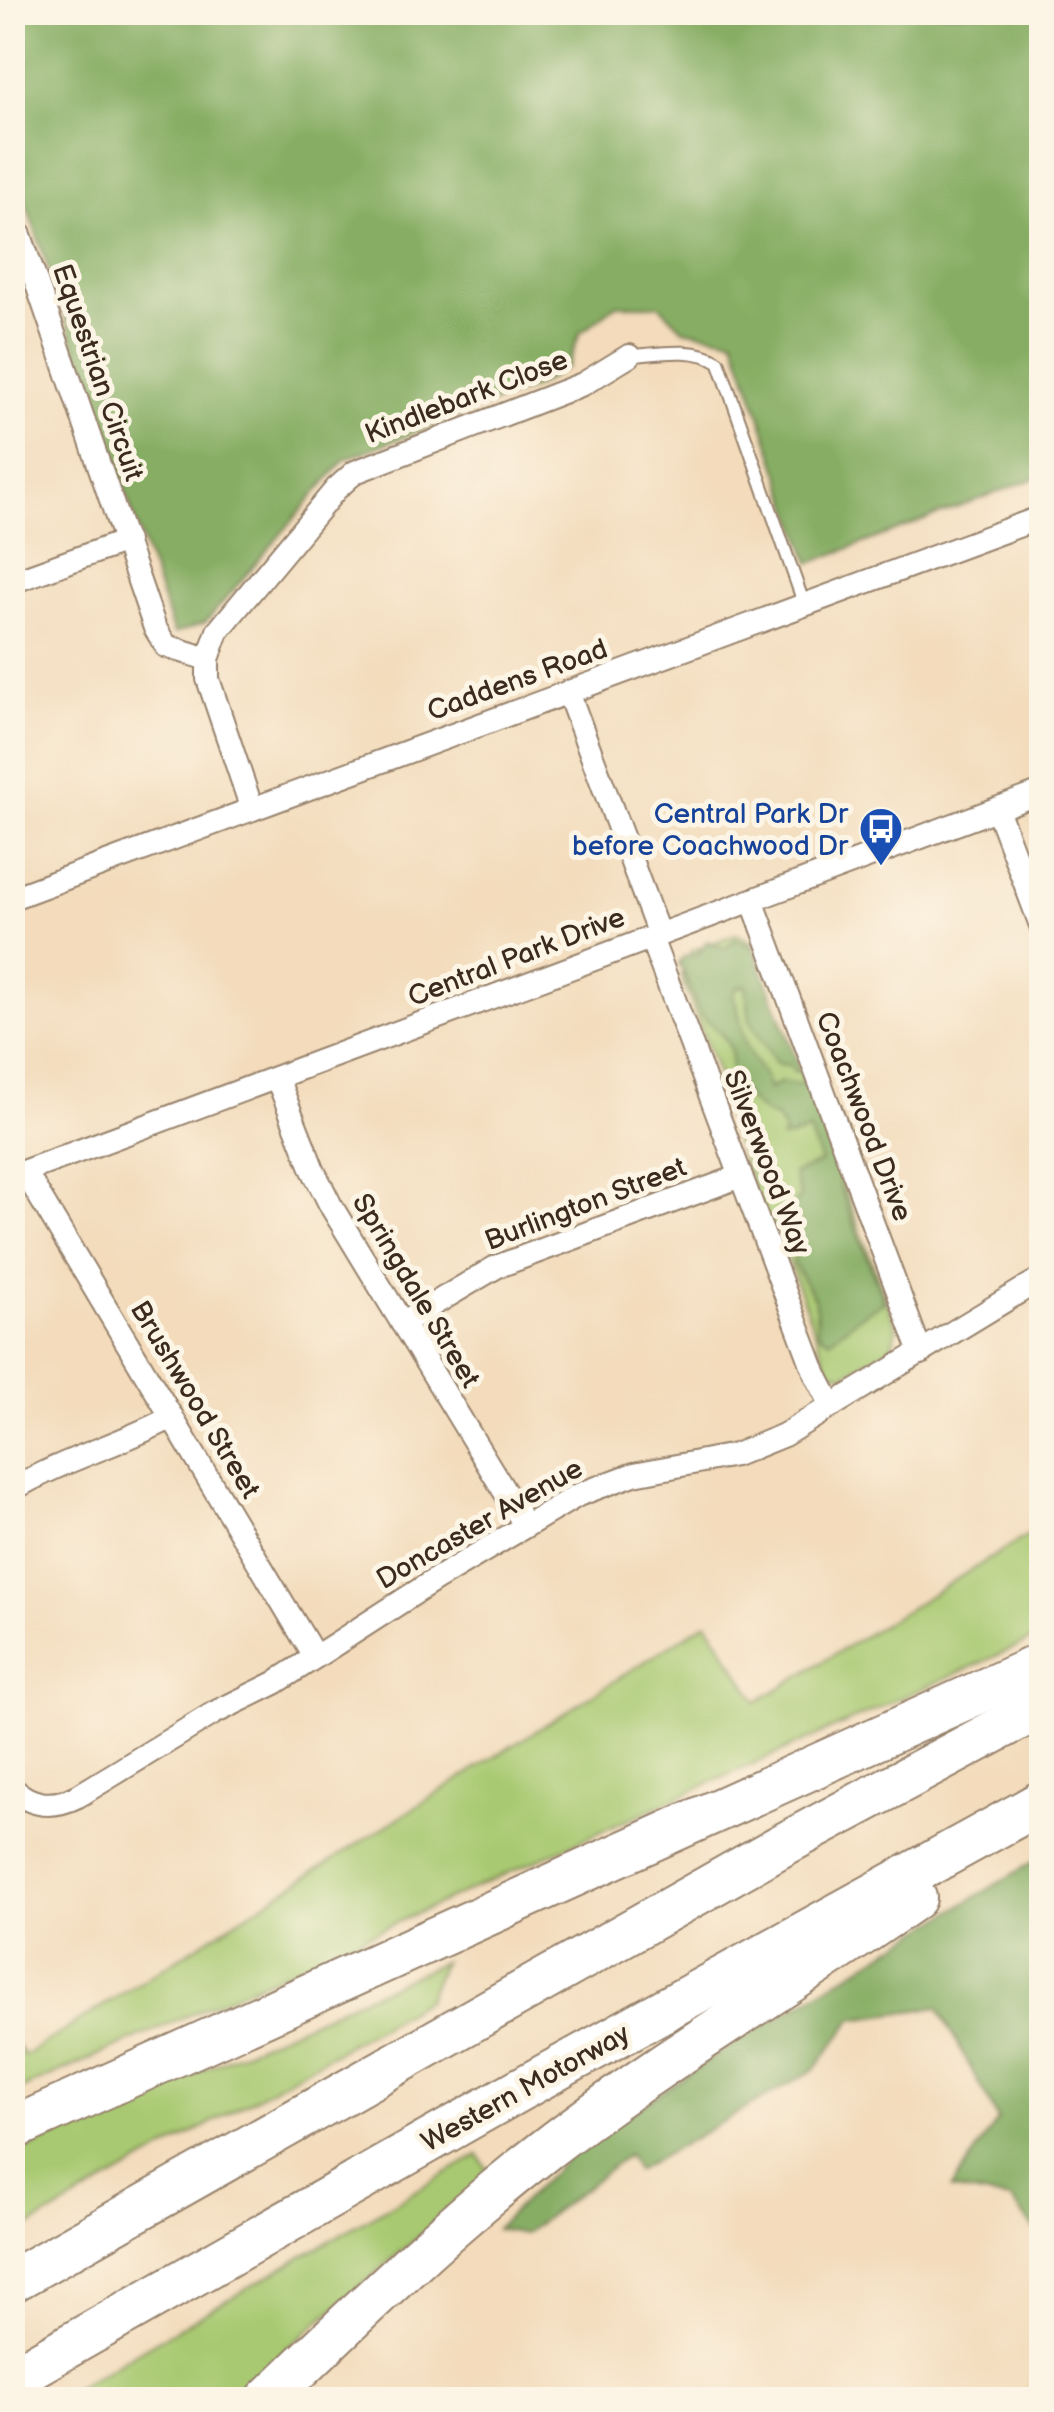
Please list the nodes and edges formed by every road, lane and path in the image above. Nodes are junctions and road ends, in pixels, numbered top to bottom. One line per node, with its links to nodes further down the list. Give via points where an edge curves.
1 (12, 224): 4 (street, Equestrian Circuit)
2 (629, 356): 6 (lane, via 679,352 719,362); 7 (street, Kindlebark Close, via 583,384 355,472 222,626)
3 (1042, 516): 6 (street, Caddens Road)
4 (126, 541): 5 (street); 7 (street, Equestrian Circuit, via 160,639 175,651)
5 (12, 582)
6 (804, 604): 8 (street, Caddens Road)
7 (208, 659): 10 (street, via 210,688)
8 (568, 692): 10 (street, Caddens Road); 15 (street, Silverwood Way)
9 (1042, 792): 11 (street, Central Park Drive)
10 (252, 809): 12 (street, Caddens Road)
11 (997, 809): 13 (street, Central Park Drive); 14 (street)
12 (12, 898)
13 (752, 900): 15 (street, Central Park Drive); 21 (street, Coachwood Drive)
14 (1042, 928)
15 (655, 936): 16 (street, Central Park Drive); 18 (street, Silverwood Way)
16 (277, 1078): 17 (street, Central Park Drive); 20 (street, Springdale Street, via 321,1188)
17 (19, 1174): 23 (street, Brushwood Street)
18 (740, 1176): 20 (street, Burlington Street, via 512,1260); 22 (street, Silverwood Way)
19 (1042, 1278): 21 (street, Doncaster Avenue)
20 (402, 1323): 25 (street, Springdale Street)
21 (922, 1353): 22 (street, Doncaster Avenue)
22 (832, 1406): 25 (street, Doncaster Avenue, via 762,1446 616,1479)
23 (172, 1416): 24 (street); 26 (street, Brushwood Street)
24 (12, 1490)
25 (525, 1525): 26 (street, Doncaster Avenue)
26 (315, 1657): 29 (street, Doncaster Avenue, via 69,1800 38,1804)
27 (1042, 1664): 31 (highway)
28 (1042, 1706): 32 (highway, via 779,1847)
29 (12, 1788)
30 (1042, 1805): 33 (highway, Western Motorway, via 519,2090); 34 (highway, via 542,2152)
31 (12, 2129)
32 (12, 2281)
33 (12, 2378)
34 (267, 2400)

